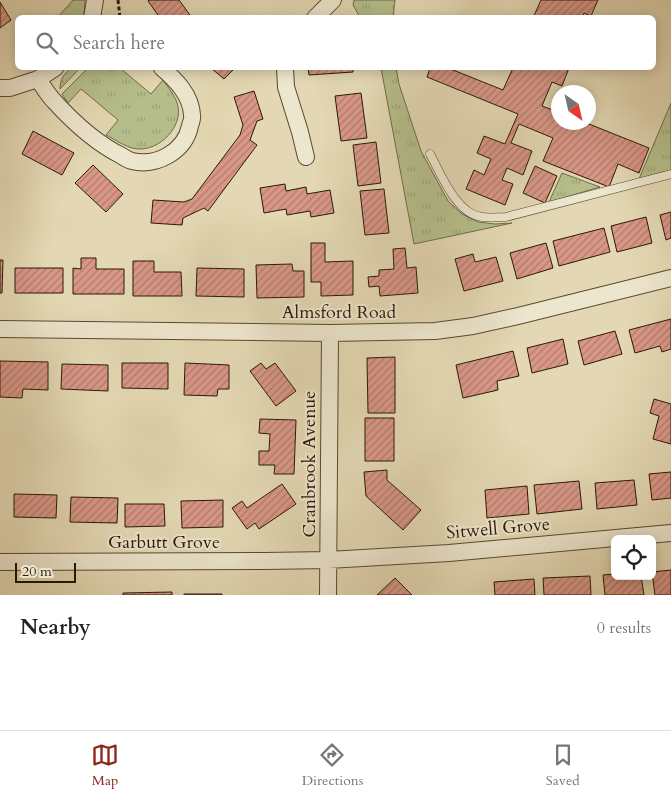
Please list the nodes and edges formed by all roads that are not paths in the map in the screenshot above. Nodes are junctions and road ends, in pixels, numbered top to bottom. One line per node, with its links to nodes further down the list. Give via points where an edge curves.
1 (95, 0): 3 (street)
2 (333, 0): 4 (street)
3 (92, 15)
4 (318, 15)
5 (52, 70): 8 (street)
6 (164, 70): 8 (street, via 188,98 193,116 189,135 178,148 152,162 131,161 112,151 52,100)
7 (285, 70): 11 (street, via 286,87)
8 (38, 79): 9 (street)
9 (0, 88)
10 (430, 154): 12 (lane, via 452,196 465,210 480,217 506,217)
11 (306, 158)
12 (671, 174)
13 (671, 278): 15 (street, Almsford Road, via 473,326 435,331)
14 (0, 329): 15 (street, Almsford Road)
15 (330, 332): 17 (street, Cranbrook Avenue)
16 (671, 533): 17 (street, Sitwell Grove)
17 (328, 560): 18 (street, Garbutt Grove); 19 (street, Cranbrook Avenue)
18 (0, 562)
19 (328, 595)

